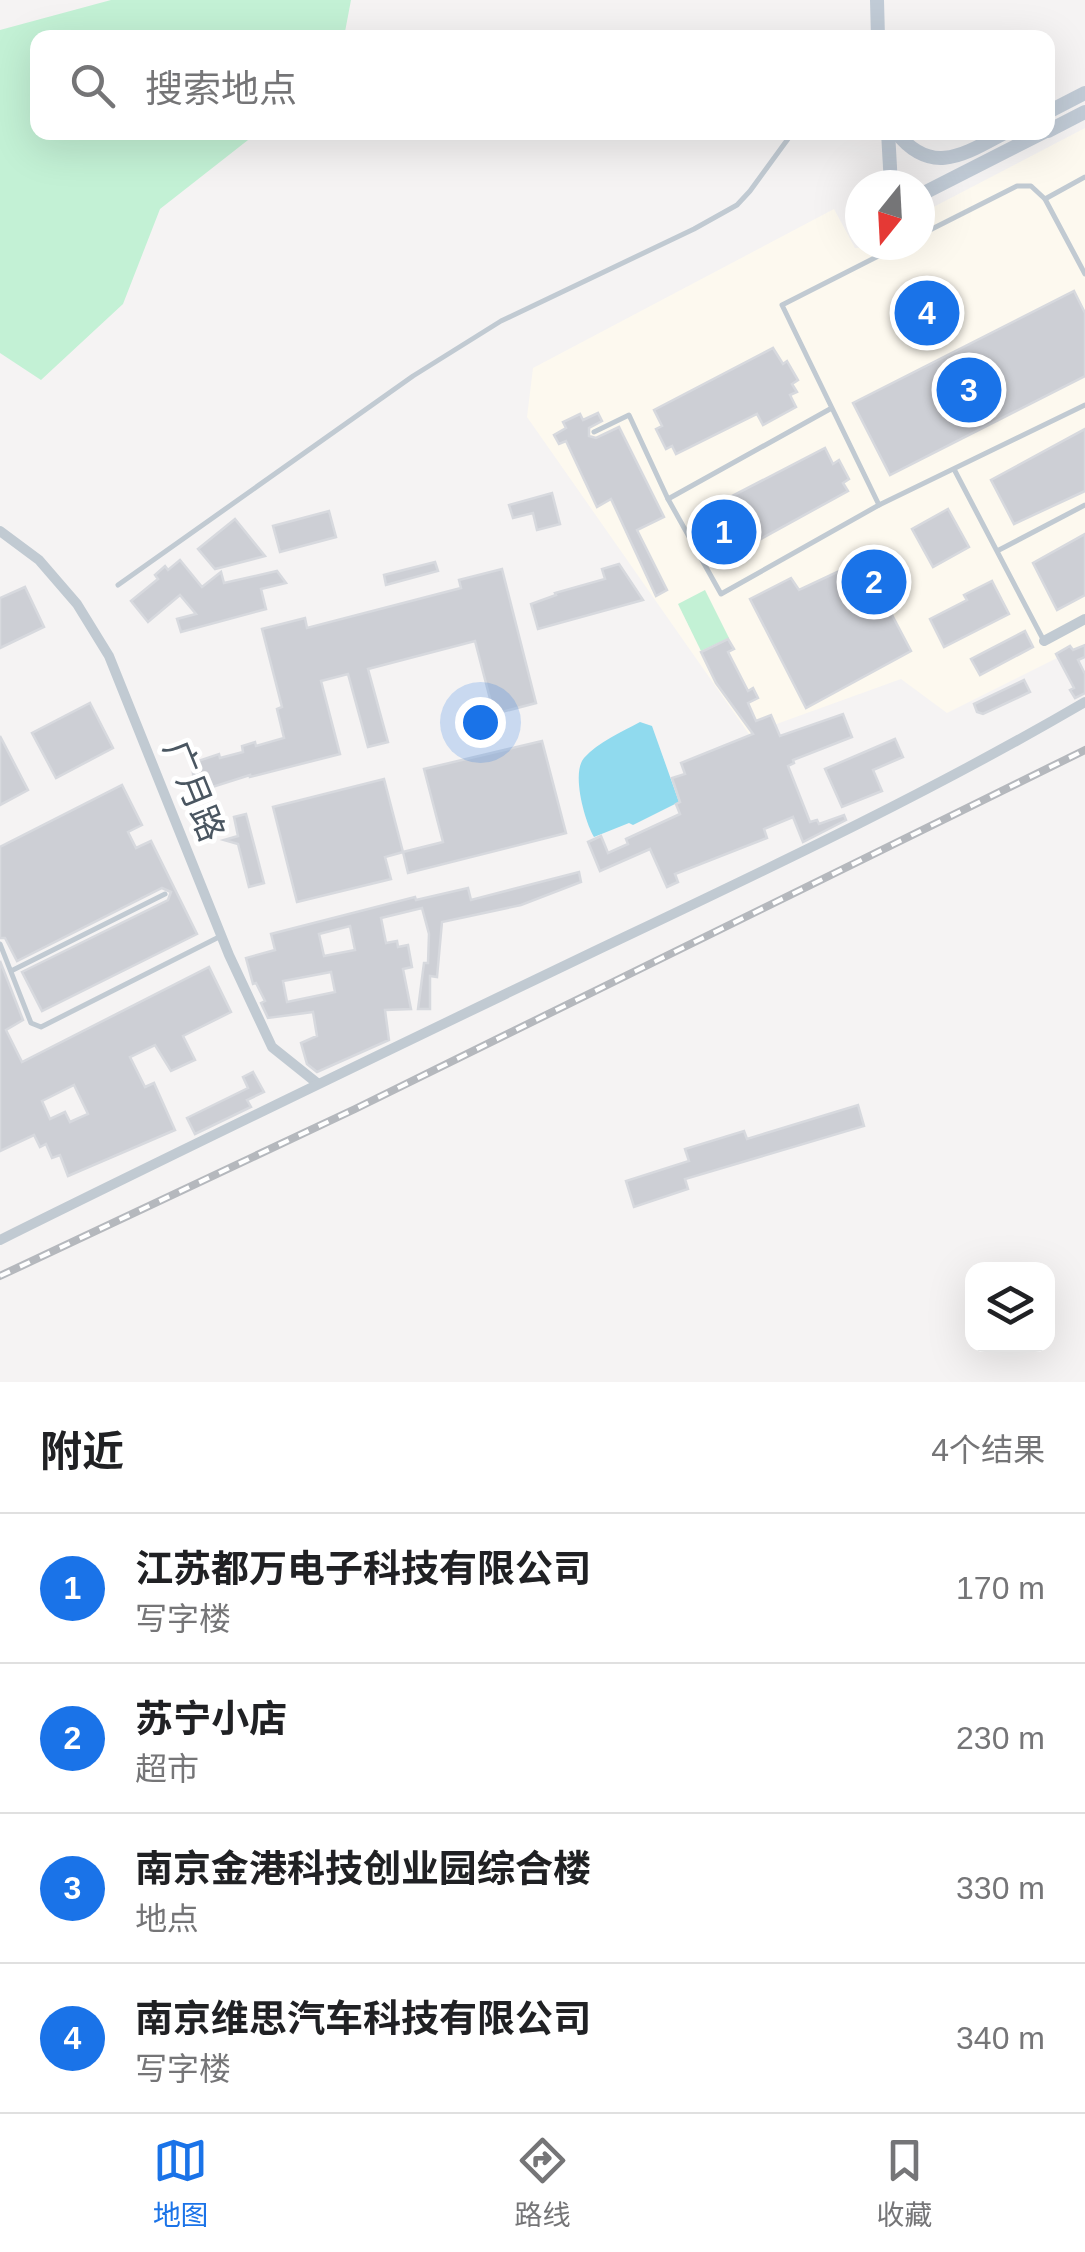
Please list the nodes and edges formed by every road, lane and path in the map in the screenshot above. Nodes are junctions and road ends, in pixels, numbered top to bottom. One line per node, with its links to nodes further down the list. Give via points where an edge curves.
1 (877, 0): 2 (street)
2 (878, 30)
3 (1085, 92): 4 (street)
4 (1055, 108)
5 (1085, 112): 6 (street)
6 (1055, 127)
7 (786, 140): 28 (lane, via 736,205 502,320)
8 (888, 140): 12 (street)
9 (905, 140): 10 (street, via 940,160)
10 (990, 140)
11 (1030, 140): 14 (street)
12 (890, 170)
13 (1085, 177): 15 (lane)
14 (935, 188)
15 (1044, 199): 16 (lane, via 1031,186 1017,186); 18 (lane)
16 (935, 227)
17 (870, 260): 20 (lane, via 782,305)
18 (1084, 272)
19 (1085, 405): 22 (lane)
20 (830, 409): 23 (lane); 24 (lane)
21 (594, 432): 23 (lane, via 629,415)
22 (955, 470): 24 (lane); 27 (lane)
23 (668, 499): 24 (lane, via 721,594)
24 (879, 505)
25 (1085, 506): 27 (lane)
26 (0, 532): 33 (street, 广月路, via 39,560 109,656)
27 (998, 550): 30 (lane)
28 (118, 584)
29 (1085, 620): 30 (street)
30 (1044, 640)
31 (1085, 702): 36 (street, via 924,792)
32 (165, 894): 35 (lane)
33 (222, 936): 35 (lane, via 41,1026 32,1024); 36 (street, 广月路, via 272,1047)
34 (0, 944): 35 (lane)
35 (13, 970)
36 (317, 1083): 37 (street)
37 (0, 1240)

